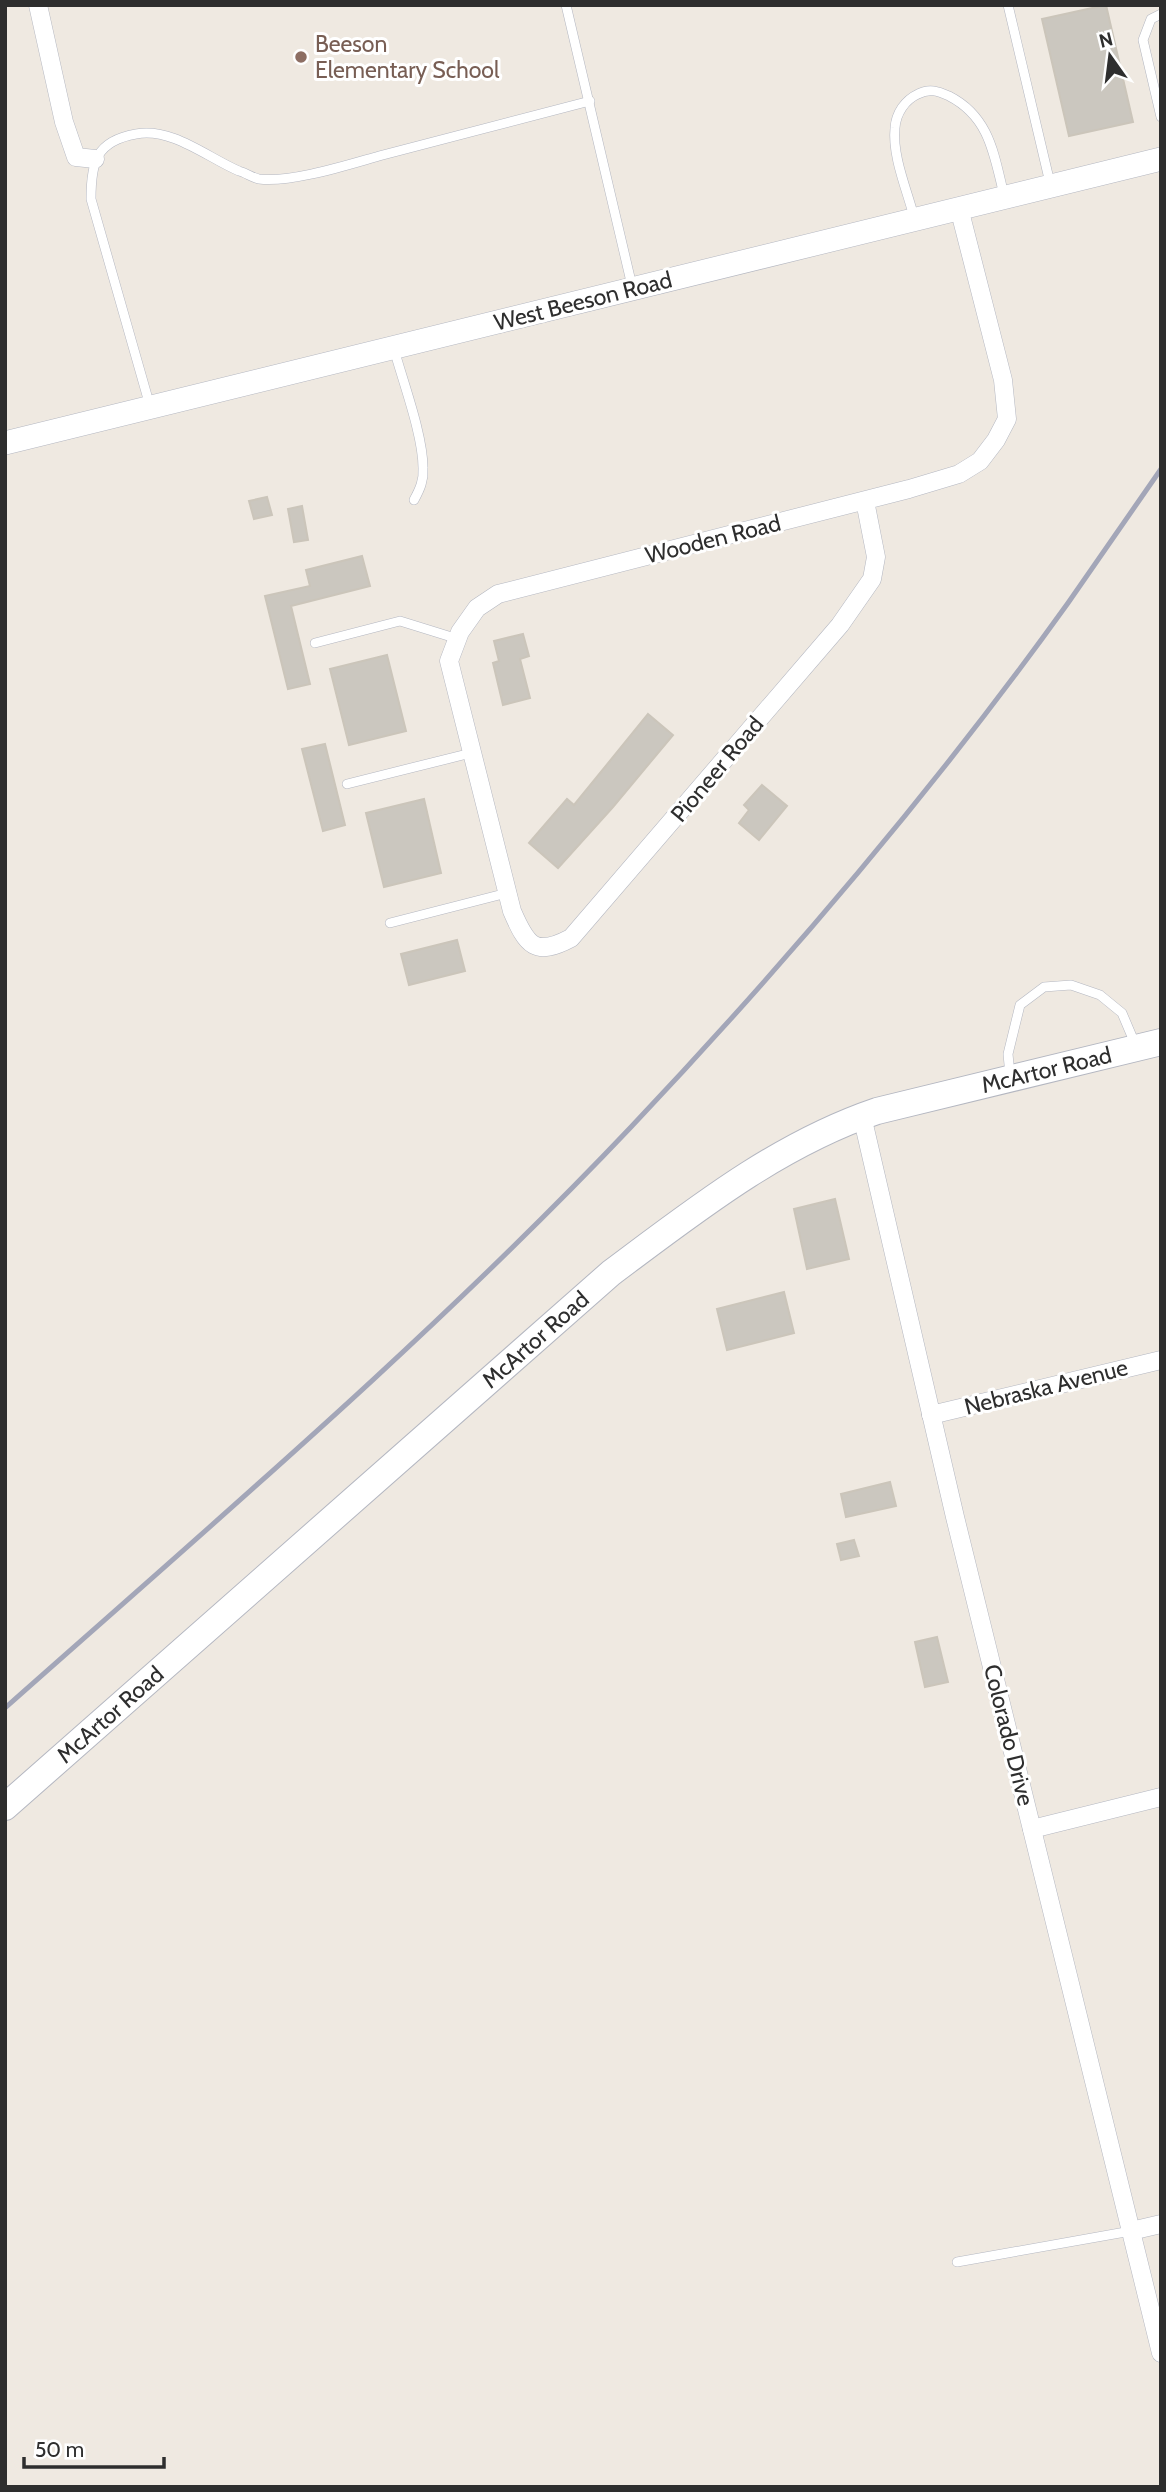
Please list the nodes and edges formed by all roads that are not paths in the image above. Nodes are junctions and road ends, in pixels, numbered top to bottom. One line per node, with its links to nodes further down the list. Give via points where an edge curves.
1 (38, 5): 7 (street, via 76,157)
2 (566, 5): 5 (lane)
3 (1009, 5): 9 (lane)
4 (1161, 14): 6 (lane, via 1151,19 1143,40)
5 (590, 101): 7 (lane, via 285,178 258,179 160,133 116,140); 13 (lane)
6 (1161, 117)
7 (95, 159): 15 (lane, via 91,199)
8 (1161, 159): 9 (street, West Beeson Road)
9 (1051, 185): 10 (street, West Beeson Road)
10 (1005, 197): 11 (street, West Beeson Road); 12 (lane, via 990,139 979,120 958,101 925,90 904,104 894,132)
11 (960, 208): 12 (street, West Beeson Road); 18 (street, Wooden Road, via 1003,380 1007,419 980,461 959,474)
12 (915, 219): 13 (street, West Beeson Road)
13 (633, 288): 14 (street, West Beeson Road)
14 (394, 349): 15 (street, West Beeson Road); 17 (lane, via 424,468)
15 (151, 408): 16 (street, West Beeson Road)
16 (5, 443)
17 (414, 500)
18 (865, 501): 19 (street, Wooden Road, via 498,594 477,608); 23 (street, Pioneer Road, via 876,557 872,579 831,635 571,938 552,948 537,947 522,933)
19 (457, 639): 20 (lane, via 400,621); 21 (street, Wooden Road, via 449,661)
20 (315, 643)
21 (471, 753): 22 (lane); 23 (street, Wooden Road)
22 (347, 784)
23 (507, 893): 24 (lane)
24 (390, 923)
25 (1149, 1045): 26 (main road, McArtor Road); 26 (lane, via 1100,995 1071,985 1044,987 1020,1005 1008,1054)
26 (1010, 1079): 27 (main road, McArtor Road)
27 (862, 1116): 29 (street, Colorado Drive); 31 (main road, McArtor Road, via 792,1148 714,1196 611,1273)
28 (1161, 1360): 29 (street, Nebraska Avenue)
29 (931, 1415): 32 (street, Colorado Drive)
30 (1161, 1797): 32 (street)
31 (5, 1807)
32 (1032, 1829): 34 (street, Colorado Drive)
33 (1161, 2224): 34 (street)
34 (1131, 2231): 35 (lane); 36 (street, Colorado Drive)
35 (957, 2262)
36 (1161, 2353)

